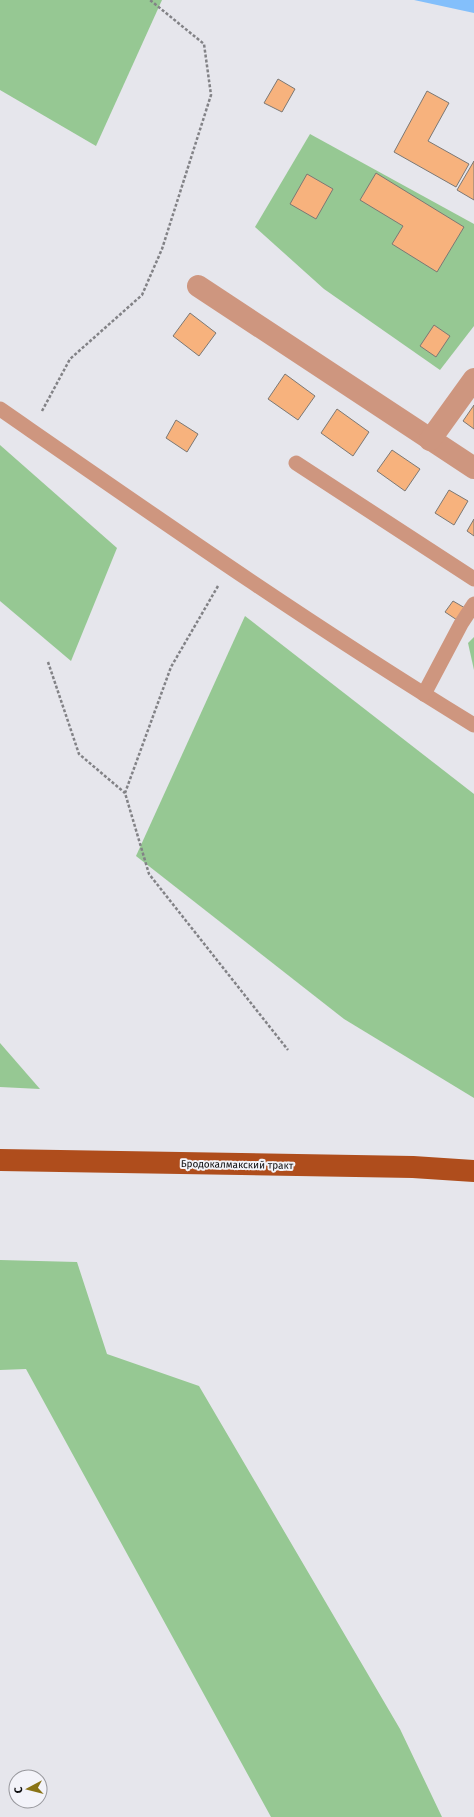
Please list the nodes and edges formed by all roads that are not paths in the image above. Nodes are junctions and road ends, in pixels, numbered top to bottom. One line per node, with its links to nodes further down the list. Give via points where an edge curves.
1 (198, 286): 4 (street)
2 (474, 379): 4 (street)
3 (0, 409): 9 (lane, via 230,567)
4 (430, 440): 6 (street)
5 (296, 463): 7 (lane)
6 (474, 468)
7 (474, 579)
8 (474, 604): 9 (lane)
9 (424, 694): 10 (lane)
10 (474, 725)
11 (0, 1160): 12 (main road, Бродокалмакский тракт, via 412,1166)
12 (474, 1171)

